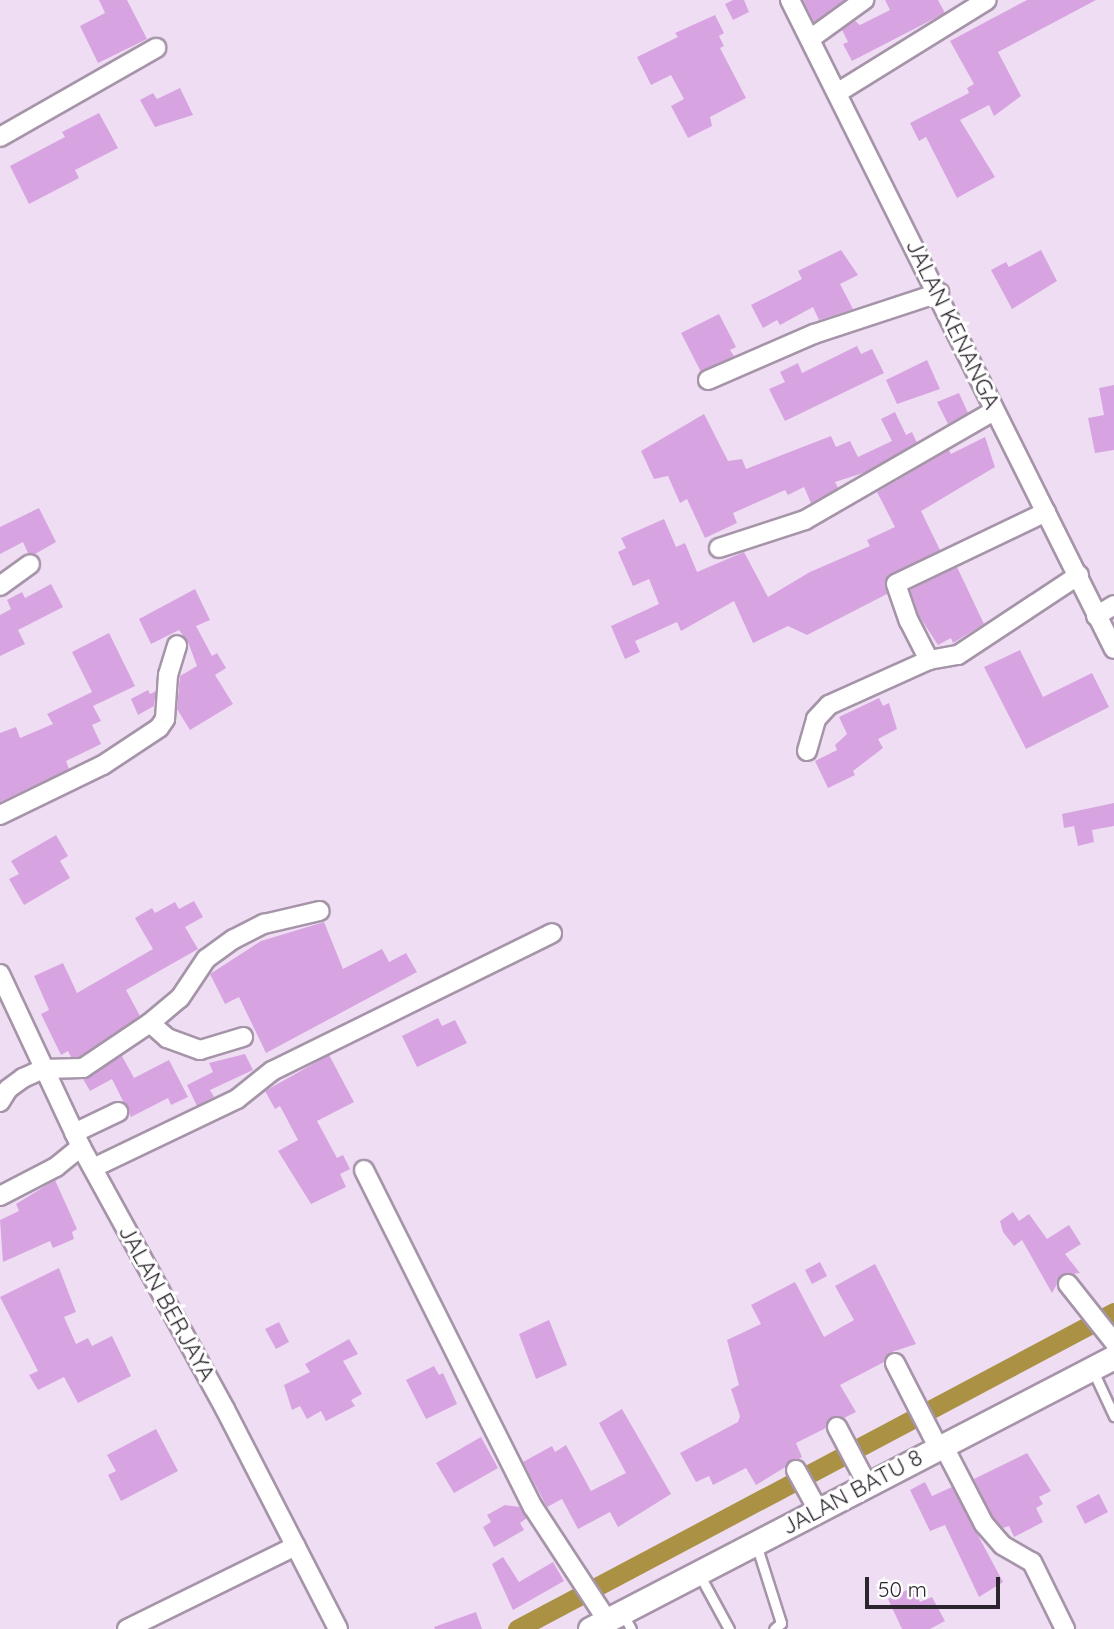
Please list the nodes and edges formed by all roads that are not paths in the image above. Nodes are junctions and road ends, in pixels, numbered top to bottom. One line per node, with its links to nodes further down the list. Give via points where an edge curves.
1 (790, 0): 4 (street, JALAN KENANGA)
2 (864, 0): 4 (street)
3 (987, 0): 6 (street)
4 (810, 39): 6 (street, JALAN KENANGA)
5 (156, 48): 7 (street)
6 (837, 93): 8 (street, JALAN KENANGA)
7 (0, 137)
8 (939, 293): 9 (street, via 846,322); 10 (street, JALAN KENANGA)
9 (708, 380)
10 (993, 411): 11 (street, JALAN KENANGA); 12 (street, via 805,520)
11 (1046, 512): 14 (street, JALAN KENANGA); 20 (street, via 896,584)
12 (719, 548)
13 (30, 564): 15 (street)
14 (1079, 575): 17 (street, JALAN KENANGA); 20 (street, via 981,642 958,655)
15 (0, 586)
16 (1114, 605): 17 (street)
17 (1096, 616): 19 (street, JALAN KENANGA)
18 (177, 645): 22 (street, via 168,675 165,719 159,728 103,765)
19 (1114, 649)
20 (929, 660): 21 (street, via 829,705 816,719)
21 (807, 751)
22 (0, 814)
23 (320, 911): 26 (street, via 264,924 234,939 206,959 180,998)
24 (552, 933): 32 (street, via 272,1071 237,1098)
25 (0, 974): 28 (street, JALAN BERJAYA)
26 (150, 1023): 27 (street, via 167,1038 200,1051); 28 (street, via 119,1039 83,1068)
27 (243, 1037)
28 (43, 1069): 29 (street, via 8,1089); 31 (street, JALAN BERJAYA)
29 (0, 1102)
30 (118, 1112): 31 (street)
31 (77, 1140): 32 (street, JALAN BERJAYA); 34 (street, via 56,1167)
32 (93, 1168): 46 (street, JALAN BERJAYA)
33 (364, 1170): 48 (street, via 533,1507)
34 (0, 1196)
35 (1068, 1284): 36 (street)
36 (1113, 1344): 38 (street, JALAN BATU 8)
37 (895, 1363): 41 (street)
38 (1092, 1369): 39 (lane); 41 (street, JALAN BATU 8)
39 (1114, 1416)
40 (837, 1427): 43 (street)
41 (941, 1446): 43 (street, JALAN BATU 8); 53 (street, via 984,1524 1002,1545 1032,1562)
42 (796, 1470): 44 (street)
43 (863, 1475): 44 (street, JALAN BATU 8)
44 (818, 1510): 45 (street, JALAN BATU 8)
45 (756, 1543): 47 (street, JALAN BATU 8); 52 (lane, via 781,1623)
46 (296, 1546): 49 (street); 50 (street, JALAN BERJAYA)
47 (698, 1573): 48 (street, JALAN BATU 8); 51 (lane)
48 (613, 1623)
49 (127, 1629)
50 (338, 1629)
51 (729, 1629)
52 (774, 1629)
53 (1065, 1629)

